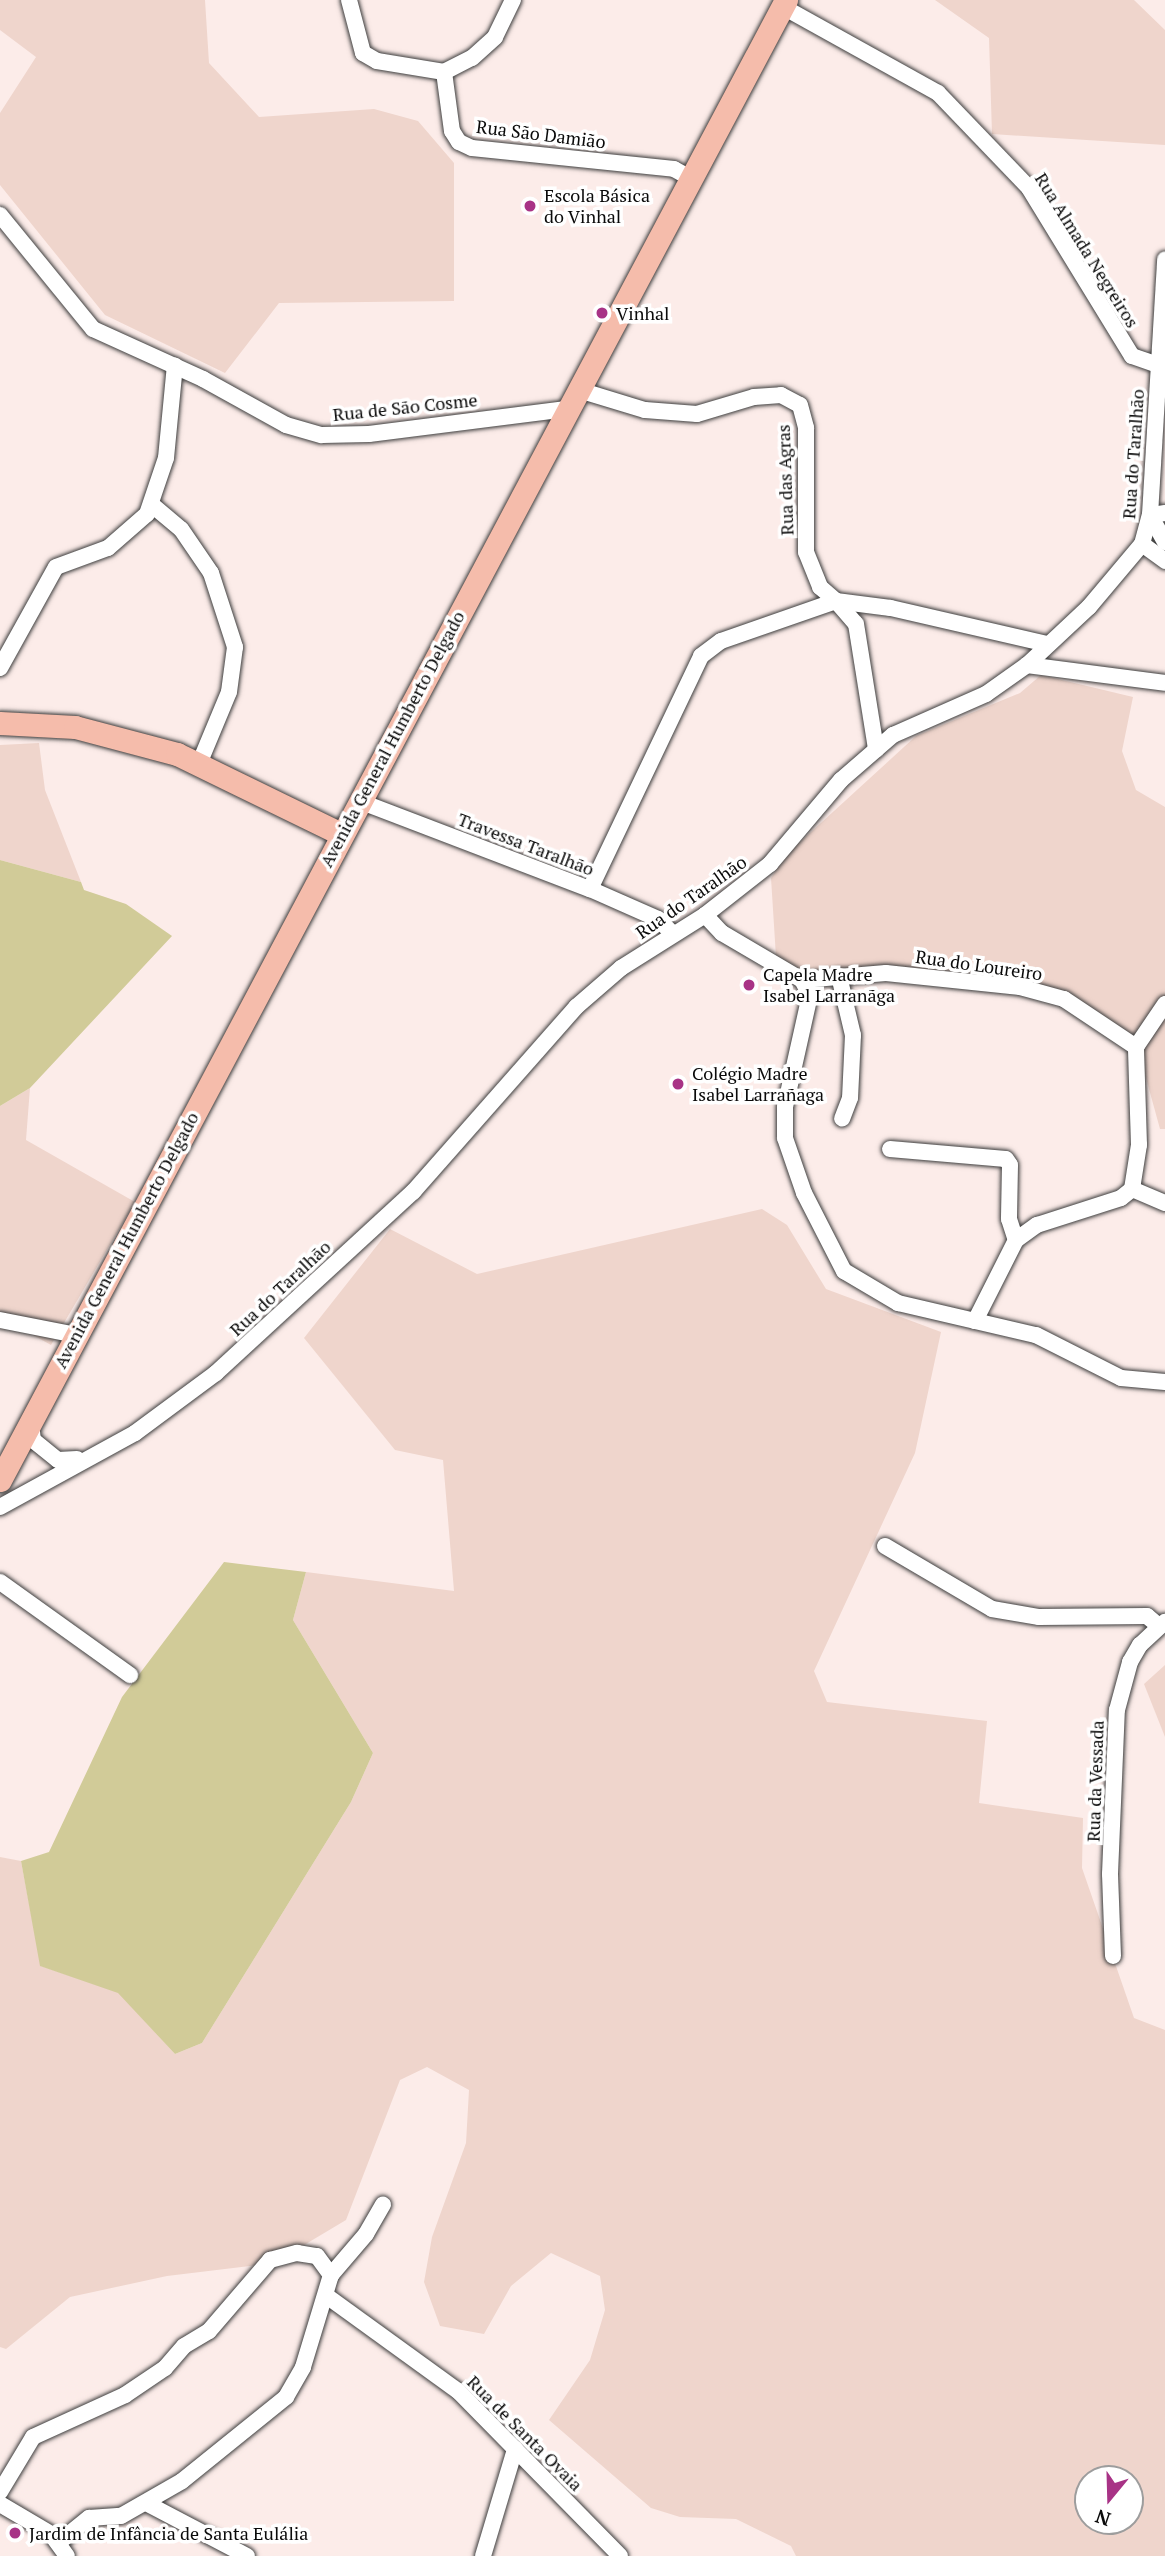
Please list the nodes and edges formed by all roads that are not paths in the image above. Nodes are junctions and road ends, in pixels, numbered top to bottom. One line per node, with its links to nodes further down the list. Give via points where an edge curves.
1 (349, 0): 4 (street, via 363,52 377,61)
2 (513, 0): 4 (street, via 495,37 472,58)
3 (785, 3): 5 (street, Avenida General Humberto Delgado); 9 (street, Rua Almada Negreiros, via 938,93 1029,188 1132,356)
4 (444, 72): 5 (street, Rua São Damião, via 452,131 459,142 472,148 674,169)
5 (690, 178): 11 (street, Avenida General Humberto Delgado)
6 (0, 215): 8 (street, Rua de São Cosme, via 93,329)
7 (1165, 259): 9 (street, Rua do Taralhão)
8 (175, 365): 11 (street, Rua de São Cosme, via 286,425 322,435 369,433); 12 (street, via 166,458)
9 (1158, 365): 10 (street, Rua do Taralhão)
10 (1161, 398): 13 (street, Rua do Taralhão)
11 (573, 400): 17 (street, Rua das Agras, via 697,414 754,397 781,395 800,405 806,428 806,552 820,587); 25 (street, Avenida General Humberto Delgado)
12 (151, 503): 20 (street, via 147,514 108,548 56,567); 24 (street, via 181,529 211,573 235,647 229,692)
13 (1158, 514): 14 (street); 15 (street, Rua do Taralhão)
14 (1165, 542)
15 (1142, 544): 16 (street); 18 (street, Rua do Taralhão, via 1089,607)
16 (1165, 561)
17 (836, 601): 18 (street, via 891,608); 23 (street, via 856,624); 27 (street, via 721,641 701,656)
18 (1046, 644): 19 (street, Rua do Taralhão)
19 (1027, 665): 21 (street); 23 (street, Rua do Taralhão, via 986,694 892,735)
20 (0, 668)
21 (1165, 683)
22 (0, 723): 24 (street, via 75,727 152,746)
23 (876, 749): 28 (street, Rua do Taralhão, via 841,780 770,864)
24 (199, 764): 26 (street)
25 (359, 801): 26 (street, Avenida General Humberto Delgado); 27 (street, Travessa Taralhão)
26 (341, 834): 41 (street, Avenida General Humberto Delgado)
27 (590, 889): 29 (street, Travessa Taralhão, via 657,919)
28 (705, 915): 29 (street, Rua do Taralhão); 31 (street, via 722,933)
29 (673, 934): 44 (street, Rua do Taralhão, via 576,1007 413,1192 216,1373 135,1433)
30 (839, 976): 31 (street, Rua do Loureiro); 33 (street, Rua do Loureiro, via 886,973 1020,987 1064,999); 34 (street, via 853,1035 850,1098)
31 (802, 980): 40 (street, via 810,1005 785,1107 785,1128 804,1193 844,1271 898,1303)
32 (1165, 1004): 33 (street)
33 (1136, 1047): 36 (street, via 1139,1145)
34 (842, 1119)
35 (890, 1149): 38 (street, via 1006,1159 1010,1164 1009,1219)
36 (1132, 1189): 37 (street); 38 (street, via 1121,1198 1037,1225)
37 (1165, 1203)
38 (1016, 1240): 40 (street)
39 (0, 1320): 41 (street)
40 (975, 1321): 42 (street, via 1036,1335 1121,1378)
41 (76, 1335): 43 (street, Avenida General Humberto Delgado)
42 (1165, 1382)
43 (31, 1422): 44 (street, via 33,1440 58,1460); 45 (street, Avenida General Humberto Delgado)
44 (87, 1458): 46 (street, Rua do Taralhão)
45 (0, 1480)
46 (0, 1507)
47 (885, 1546): 49 (street, via 992,1609 1039,1617 1147,1616)
48 (0, 1582): 50 (street)
49 (1162, 1624): 51 (street, Rua da Vessada, via 1130,1662 1117,1710 1110,1874)
50 (130, 1675)
51 (1114, 1956)
52 (383, 2205): 53 (street)
53 (331, 2276): 54 (street); 56 (street, via 317,2256 297,2253 270,2260 209,2332 184,2346 164,2368 125,2395 33,2437)
54 (328, 2297): 55 (street, Rua de Santa Ovaia, via 458,2391); 57 (street, via 303,2367 286,2397 182,2481)
55 (515, 2449): 61 (street); 62 (street, Rua de Santa Ovaia)
56 (0, 2492)
57 (146, 2502): 59 (street, via 121,2516 89,2518); 60 (street)
58 (0, 2504): 59 (street, via 51,2534)
59 (62, 2549)
60 (247, 2556)
61 (483, 2556)
62 (620, 2556)

